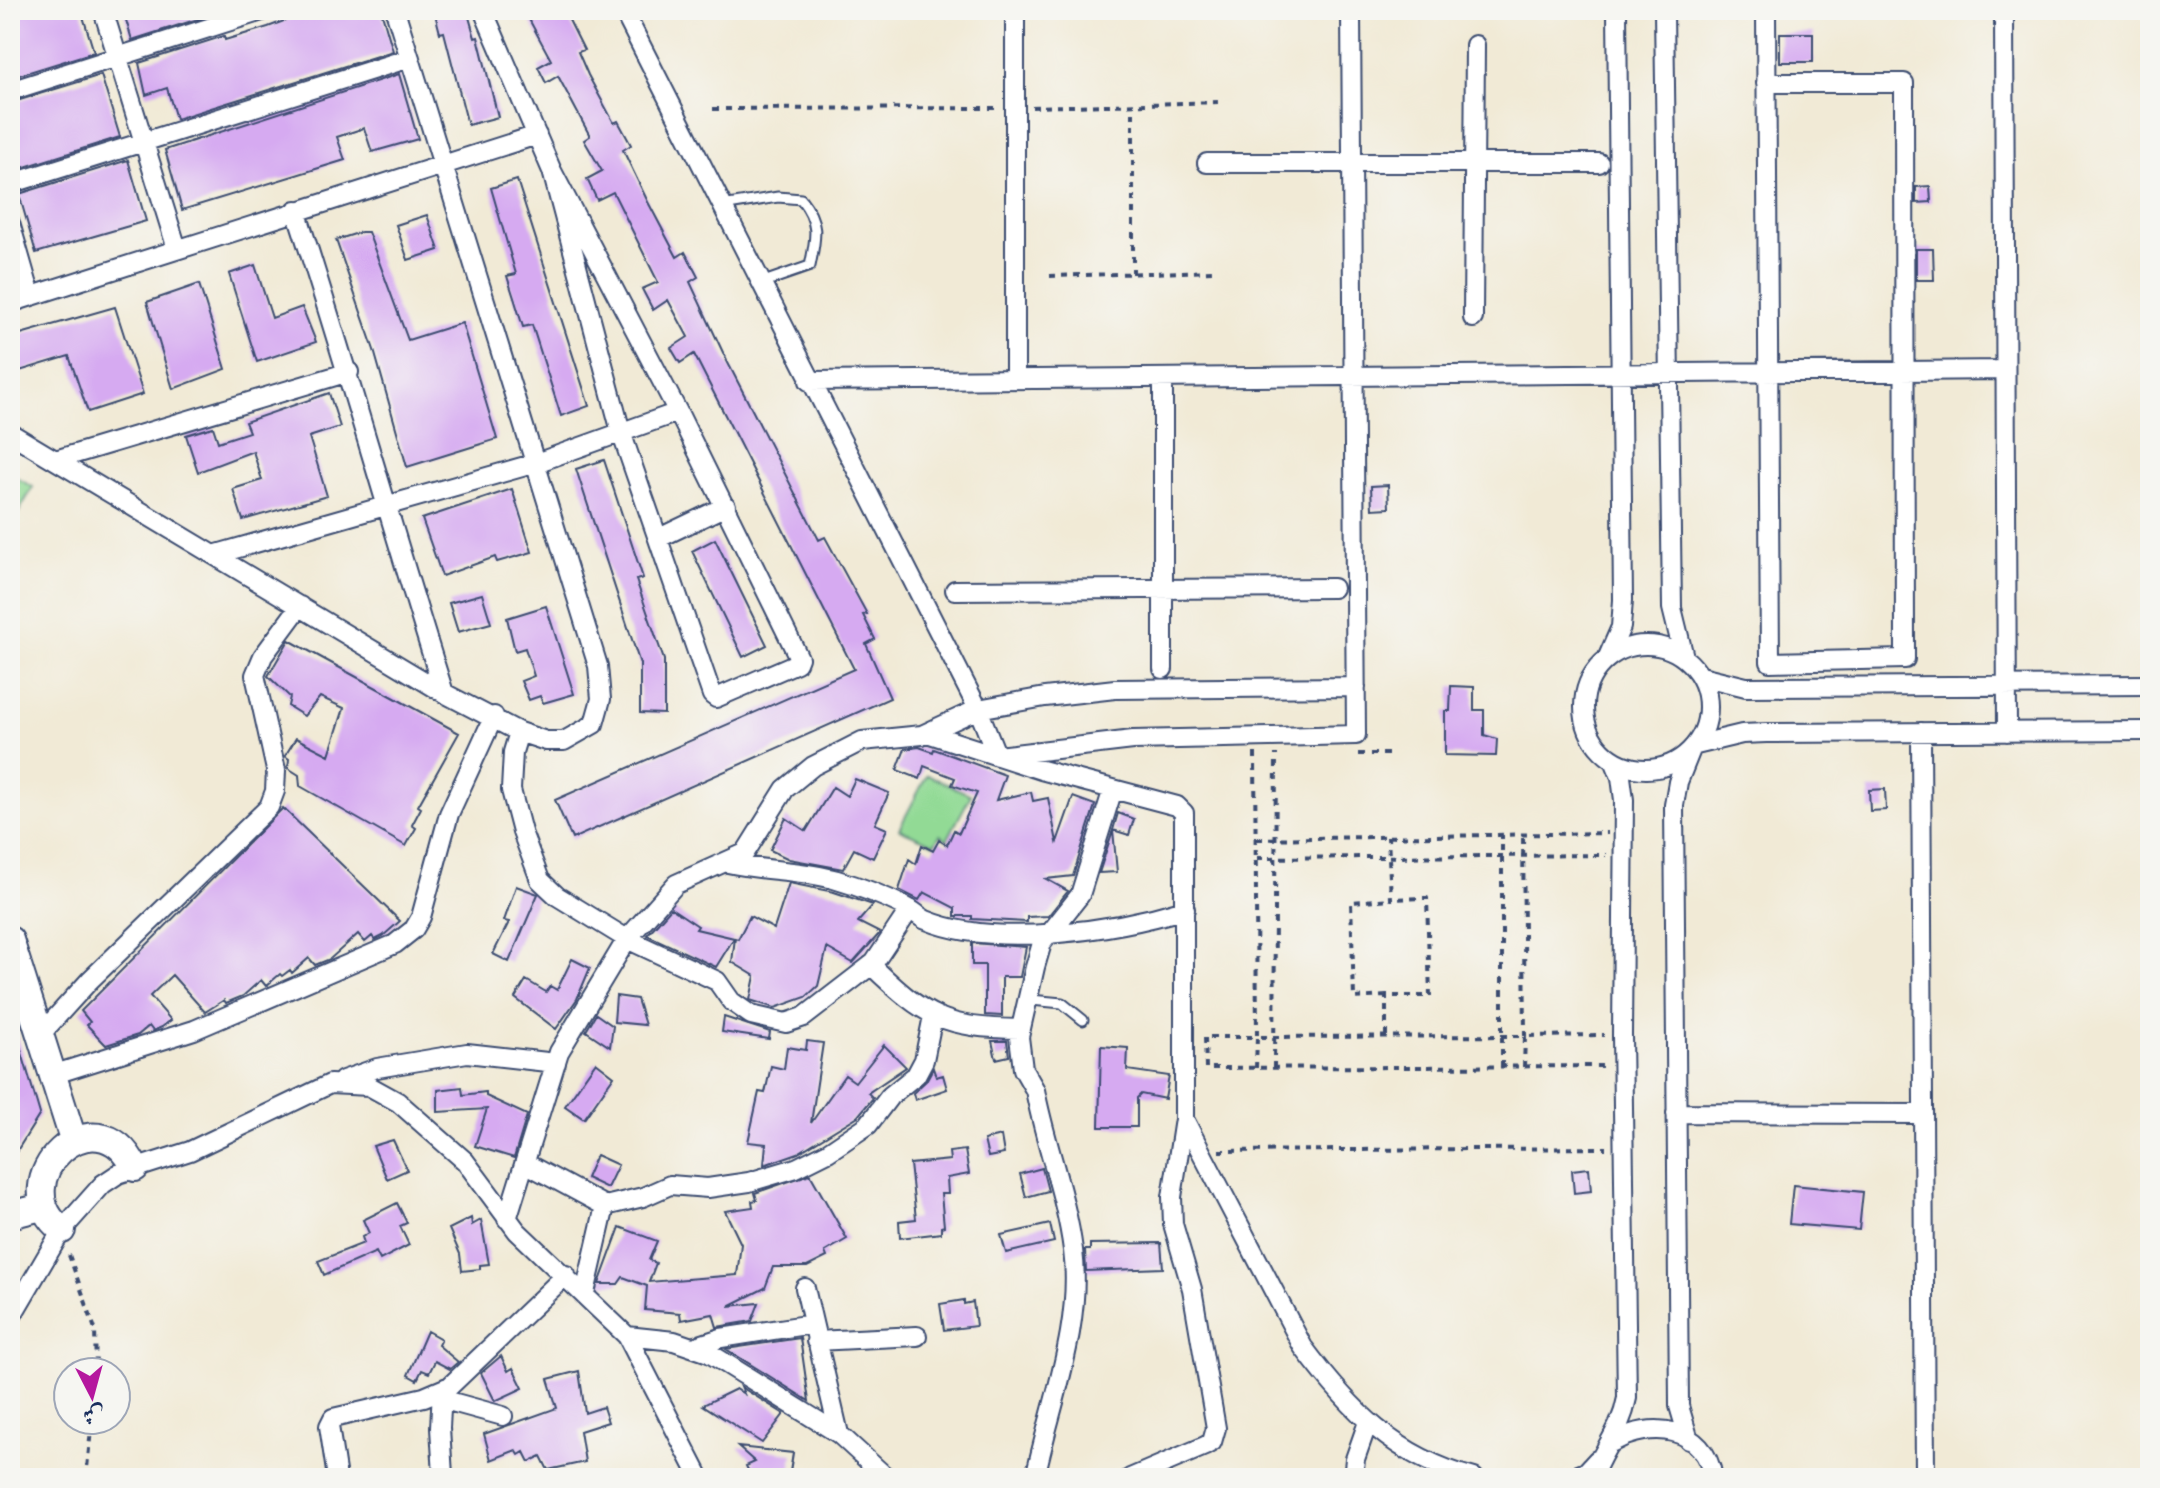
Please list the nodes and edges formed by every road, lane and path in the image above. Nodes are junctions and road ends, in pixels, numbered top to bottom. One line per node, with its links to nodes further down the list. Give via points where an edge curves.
1 (103, 10): 13 (street)
2 (265, 10): 13 (street)
3 (395, 10): 14 (street)
4 (483, 10): 21 (street)
5 (623, 10): 30 (street)
6 (1015, 10): 19 (street)
7 (1351, 10): 24 (street)
8 (1617, 10): 46 (street)
9 (1664, 10): 45 (street)
10 (1766, 10): 15 (street)
11 (2004, 10): 41 (street)
12 (1475, 45): 27 (street)
13 (117, 56): 16 (street); 22 (street)
14 (410, 58): 22 (street); 26 (street)
15 (1766, 83): 42 (street, via 1904,83); 44 (street)
16 (10, 91)
17 (1222, 102): 18 (path)
18 (1133, 105): 19 (path); 35 (path)
19 (1016, 108): 20 (path); 49 (street)
20 (713, 109)
21 (537, 135): 26 (street); 28 (street)
22 (144, 142): 29 (street); 33 (street)
23 (1207, 163): 24 (street)
24 (1352, 163): 27 (street); 47 (street)
25 (1599, 163): 27 (street)
26 (443, 164): 31 (street); 55 (street)
27 (1474, 164): 40 (street)
28 (552, 171): 51 (street); 52 (street)
29 (10, 184)
30 (721, 206): 37 (street); 37 (lane, via 801,199 814,215 816,241 810,266)
31 (296, 210): 33 (street); 43 (street)
32 (10, 223): 38 (street)
33 (177, 249): 38 (street)
34 (1216, 271): 35 (path)
35 (1133, 274): 36 (path)
36 (1050, 276)
37 (761, 283): 50 (street)
38 (31, 296): 39 (street)
39 (10, 303)
40 (1473, 318)
41 (2005, 370): 42 (street); 69 (street)
42 (1904, 371): 44 (street); 44 (street, via 1905,659 1770,662)
43 (349, 372): 54 (street); 57 (street)
44 (1768, 372): 45 (street)
45 (1670, 373): 46 (street); 64 (street, via 1672,608)
46 (1621, 374): 47 (street); 65 (street, via 1623,600 1621,627)
47 (1354, 376): 48 (street); 70 (street)
48 (1163, 378): 49 (street); 61 (street)
49 (1015, 379): 50 (street)
50 (809, 381): 72 (street)
51 (678, 412): 52 (street); 56 (street)
52 (621, 432): 55 (street); 58 (street)
53 (10, 433): 54 (street)
54 (55, 460): 59 (street)
55 (536, 463): 57 (street); 75 (street, via 598,666 601,699 594,724 573,738 546,741)
56 (726, 506): 58 (street); 58 (street, via 797,663 713,697)
57 (385, 508): 59 (street); 71 (street)
58 (659, 538)
59 (217, 554): 63 (street)
60 (1333, 588): 61 (street)
61 (1163, 589): 62 (street); 66 (street)
62 (955, 590)
63 (300, 606): 71 (street); 110 (street, via 255,675 276,770 269,807)
64 (1684, 657): 65 (street, via 1645,645 1624,648); 67 (street)
65 (1607, 659): 83 (street, via 1586,692 1584,711 1588,731)
66 (1163, 669)
67 (1701, 676): 69 (street, via 1746,687); 81 (street, via 1709,708 1706,727)
68 (2150, 685): 69 (street)
69 (2007, 686): 77 (street)
70 (1356, 687): 72 (street, via 1115,689); 79 (street, via 1356,735)
71 (444, 693): 73 (street)
72 (978, 709): 78 (street); 82 (street)
73 (494, 716): 75 (street); 123 (street, via 449,814 421,917 408,935 194,1030)
74 (2150, 731): 77 (street)
75 (519, 732): 102 (street, via 511,790 536,873 557,896)
76 (1921, 732): 77 (street); 81 (street, via 1742,734); 126 (street)
77 (2007, 732)
78 (927, 733): 82 (street); 97 (street, via 862,741 813,766 785,789 745,853)
79 (1276, 735): 80 (street); 90 (path)
80 (1254, 736): 82 (street, via 1133,740); 89 (path)
81 (1693, 748): 83 (street, via 1677,761 1653,768); 125 (street, via 1674,805)
82 (997, 756): 84 (street)
83 (1614, 760): 85 (street, via 1624,800)
84 (1113, 789): 100 (street, via 1177,806 1184,813); 101 (street, via 1080,895)
85 (1623, 832): 86 (path); 91 (street)
86 (1523, 834): 87 (path); 96 (path)
87 (1502, 835): 88 (path); 95 (path)
88 (1388, 837): 90 (path); 94 (path)
89 (1257, 839): 90 (path); 92 (path)
90 (1275, 839): 93 (path)
91 (1622, 855): 96 (path); 111 (street)
92 (1257, 858): 93 (path); 116 (path)
93 (1276, 858): 94 (path); 112 (path)
94 (1389, 858): 95 (path); 98 (path)
95 (1501, 858): 96 (path); 114 (path)
96 (1523, 858): 115 (path)
97 (728, 863): 99 (street, via 834,879); 102 (street, via 676,884)
98 (1391, 899): 105 (path, via 1351,902 1354,998); 105 (path, via 1427,898 1430,996)
99 (910, 909): 101 (street, via 926,920 978,931); 104 (street)
100 (1185, 909): 101 (street, via 1138,923); 127 (street)
101 (1049, 934): 106 (street, via 1035,967)
102 (627, 939): 104 (street, via 717,981 731,1001 751,1015 786,1023 809,1014); 117 (street)
103 (10, 940): 110 (street)
104 (871, 965): 107 (street)
105 (1386, 996): 113 (path)
106 (1031, 1000): 108 (lane, via 1062,1003); 109 (street)
107 (933, 1016): 109 (street, via 967,1027); 133 (street, via 916,1075 857,1135 828,1152 749,1182 670,1185)
108 (1083, 1020)
109 (1021, 1029): 160 (street, via 1023,1069 1035,1090 1074,1262 1058,1389)
110 (40, 1035): 123 (street)
111 (1622, 1035): 115 (path); 118 (street)
112 (1274, 1036): 113 (path); 116 (path); 122 (path)
113 (1386, 1036): 114 (path)
114 (1502, 1036): 115 (path); 119 (path)
115 (1525, 1036): 120 (path)
116 (1257, 1037): 121 (path); 121 (path, via 1205,1037 1206,1068)
117 (556, 1063): 124 (street, via 467,1053 377,1068); 131 (street)
118 (1623, 1066): 120 (path); 129 (street)
119 (1502, 1067): 120 (path); 122 (path)
120 (1524, 1067)
121 (1256, 1068): 122 (path)
122 (1274, 1068)
123 (52, 1075): 128 (street)
124 (330, 1084): 132 (street, via 190,1151); 136 (street, via 369,1086 398,1102 465,1161)
125 (1676, 1113): 126 (street); 152 (street, via 1679,1406)
126 (1921, 1114): 167 (street)
127 (1184, 1119): 130 (street); 161 (street, via 1173,1224 1192,1289 1216,1434 1205,1446)
128 (73, 1139): 132 (street, via 105,1139 119,1146); 134 (street, via 45,1160 38,1176)
129 (1624, 1148): 130 (path); 153 (street, via 1627,1398)
130 (1203, 1151): 149 (street, via 1303,1347 1353,1411)
131 (525, 1163): 133 (street); 136 (street)
132 (135, 1168): 137 (street, via 103,1184)
133 (605, 1206): 140 (street)
134 (42, 1207): 135 (street); 137 (street)
135 (10, 1215)
136 (507, 1219): 138 (street)
137 (62, 1230): 141 (street); 146 (path, via 95,1329)
138 (566, 1275): 140 (street); 147 (street)
139 (805, 1288): 142 (street)
140 (585, 1293): 143 (street)
141 (10, 1319)
142 (814, 1332): 144 (street); 145 (street, via 721,1338); 150 (street)
143 (627, 1336): 145 (street); 158 (street)
144 (917, 1336)
145 (693, 1347): 150 (street)
146 (96, 1356)
147 (442, 1394): 148 (street); 155 (street); 157 (street, via 333,1418 329,1426)
148 (503, 1416)
149 (1368, 1422): 162 (street); 163 (street, via 1414,1454)
150 (839, 1434): 159 (street)
151 (90, 1436): 156 (path)
152 (1689, 1440): 153 (street, via 1653,1428); 166 (street, via 1703,1453)
153 (1613, 1442): 154 (street)
154 (1599, 1459): 164 (street); 165 (street)
155 (443, 1475)
156 (86, 1478)
157 (337, 1478)
158 (700, 1478)
159 (887, 1478)
160 (1035, 1478)
161 (1130, 1478)
162 (1353, 1478)
163 (1474, 1478)
164 (1571, 1478)
165 (1592, 1478)
166 (1713, 1478)
167 (1925, 1478)

